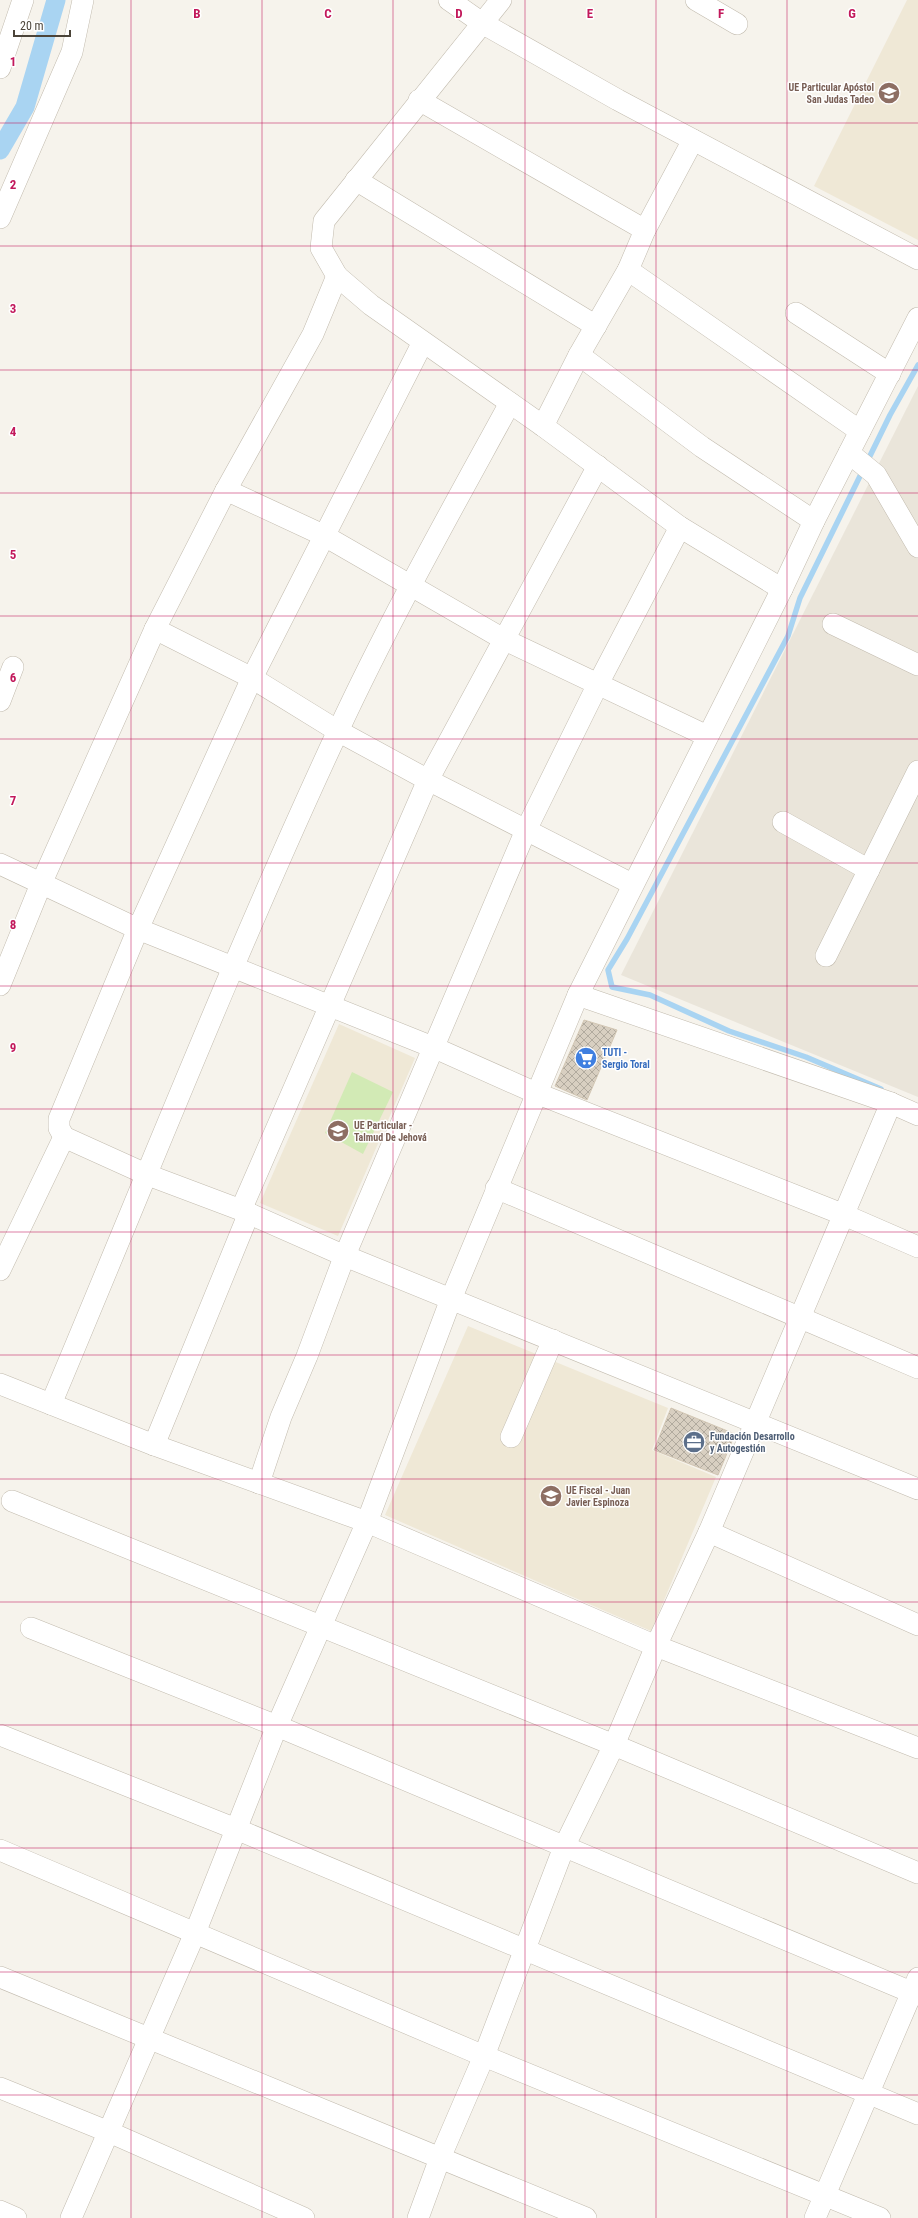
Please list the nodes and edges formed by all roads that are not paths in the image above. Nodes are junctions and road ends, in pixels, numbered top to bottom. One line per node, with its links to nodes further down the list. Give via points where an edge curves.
1 (23, 0): 8 (street)
2 (83, 0): 12 (street, via 72,52)
3 (449, 0): 6 (street)
4 (501, 0): 6 (street)
5 (696, 0): 7 (street)
6 (482, 23): 9 (street); 10 (street)
7 (736, 24)
8 (0, 68)
9 (419, 100): 11 (street); 13 (street)
10 (693, 140): 13 (street); 14 (street)
11 (356, 180): 16 (street, via 324,221 321,248); 19 (street)
12 (0, 218)
13 (645, 230): 15 (street)
14 (918, 259)
15 (628, 270): 19 (street); 25 (street)
16 (337, 276): 20 (street, via 371,305); 28 (street, via 313,334)
17 (796, 313): 22 (street)
18 (918, 318): 22 (street)
19 (596, 326): 21 (street)
20 (423, 342): 23 (street); 31 (street)
21 (579, 355): 24 (street); 29 (street, via 702,447)
22 (890, 374): 25 (street)
23 (510, 403): 24 (street); 33 (street)
24 (543, 426): 27 (street)
25 (860, 431): 26 (street)
26 (849, 452): 29 (street); 32 (street, via 876,475)
27 (598, 466): 30 (street); 37 (street)
28 (226, 490): 31 (street); 36 (street)
29 (814, 521): 34 (street)
30 (680, 527): 34 (street); 41 (street)
31 (323, 535): 33 (street); 40 (street)
32 (918, 547)
33 (410, 585): 37 (street); 43 (street)
34 (782, 588): 44 (street)
35 (833, 624): 38 (street)
36 (155, 629): 40 (street); 51 (street)
37 (505, 640): 41 (street); 46 (street)
38 (918, 665)
39 (14, 667): 42 (street)
40 (252, 678): 43 (street); 53 (street)
41 (598, 684): 44 (street); 48 (street)
42 (0, 701)
43 (338, 731): 46 (street); 55 (street)
44 (707, 736): 52 (street)
45 (918, 771): 50 (street)
46 (428, 780): 48 (street); 58 (street)
47 (783, 822): 50 (street)
48 (526, 830): 52 (street); 59 (street)
49 (0, 864): 51 (street)
50 (869, 870): 54 (street)
51 (41, 884): 53 (street); 56 (street)
52 (632, 884): 57 (street)
53 (138, 929): 55 (street); 63 (street, via 59,1119 59,1128)
54 (826, 956)
55 (234, 967): 58 (street); 64 (street)
56 (0, 985)
57 (578, 995): 60 (street); 61 (street)
58 (331, 1007): 59 (street); 66 (street)
59 (435, 1048): 60 (street); 69 (street)
60 (536, 1093): 65 (street); 67 (street)
61 (891, 1103): 62 (street); 67 (street)
62 (918, 1115)
63 (64, 1137): 64 (street); 70 (street)
64 (148, 1174): 66 (street); 76 (street)
65 (496, 1188): 71 (street); 72 (street)
66 (245, 1212): 69 (street); 79 (street)
67 (842, 1214): 68 (street); 72 (street)
68 (918, 1246)
69 (345, 1256): 71 (street); 80 (street, via 281,1417)
70 (0, 1270)
71 (451, 1299): 73 (street); 83 (street)
72 (801, 1317): 74 (street); 77 (street)
73 (553, 1340): 77 (street); 78 (street)
74 (918, 1368)
75 (0, 1384): 76 (street)
76 (51, 1404): 79 (street)
77 (756, 1422): 81 (street); 84 (street)
78 (511, 1437)
79 (154, 1445): 80 (street)
80 (259, 1483): 83 (street)
81 (918, 1489)
82 (12, 1501): 86 (street)
83 (367, 1522): 86 (street); 88 (street)
84 (709, 1532): 85 (street); 88 (street)
85 (918, 1625)
86 (322, 1626): 89 (street); 91 (street)
87 (31, 1628): 89 (street)
88 (656, 1646): 91 (street); 92 (street)
89 (277, 1726): 93 (street); 94 (street)
90 (0, 1735): 93 (street)
91 (614, 1744): 94 (street); 96 (street)
92 (918, 1748)
93 (236, 1829): 97 (street); 98 (street)
94 (564, 1847): 98 (street); 100 (street)
95 (0, 1850): 97 (street)
96 (918, 1873)
97 (195, 1933): 101 (street); 102 (street)
98 (524, 1951): 102 (street); 104 (street)
99 (0, 1977): 101 (street)
100 (916, 1988): 104 (street)
101 (148, 2039): 106 (street); 107 (street)
102 (484, 2056): 107 (street); 108 (street)
103 (0, 2088): 106 (street)
104 (867, 2094): 105 (street); 108 (street)
105 (918, 2114)
106 (109, 2132): 111 (street); 112 (street)
107 (440, 2158): 113 (street); 114 (street)
108 (824, 2194): 115 (street); 116 (street)
109 (0, 2211): 110 (street)
110 (16, 2218)
111 (71, 2218)
112 (304, 2218)
113 (418, 2218)
114 (586, 2218)
115 (815, 2218)
116 (880, 2218)

